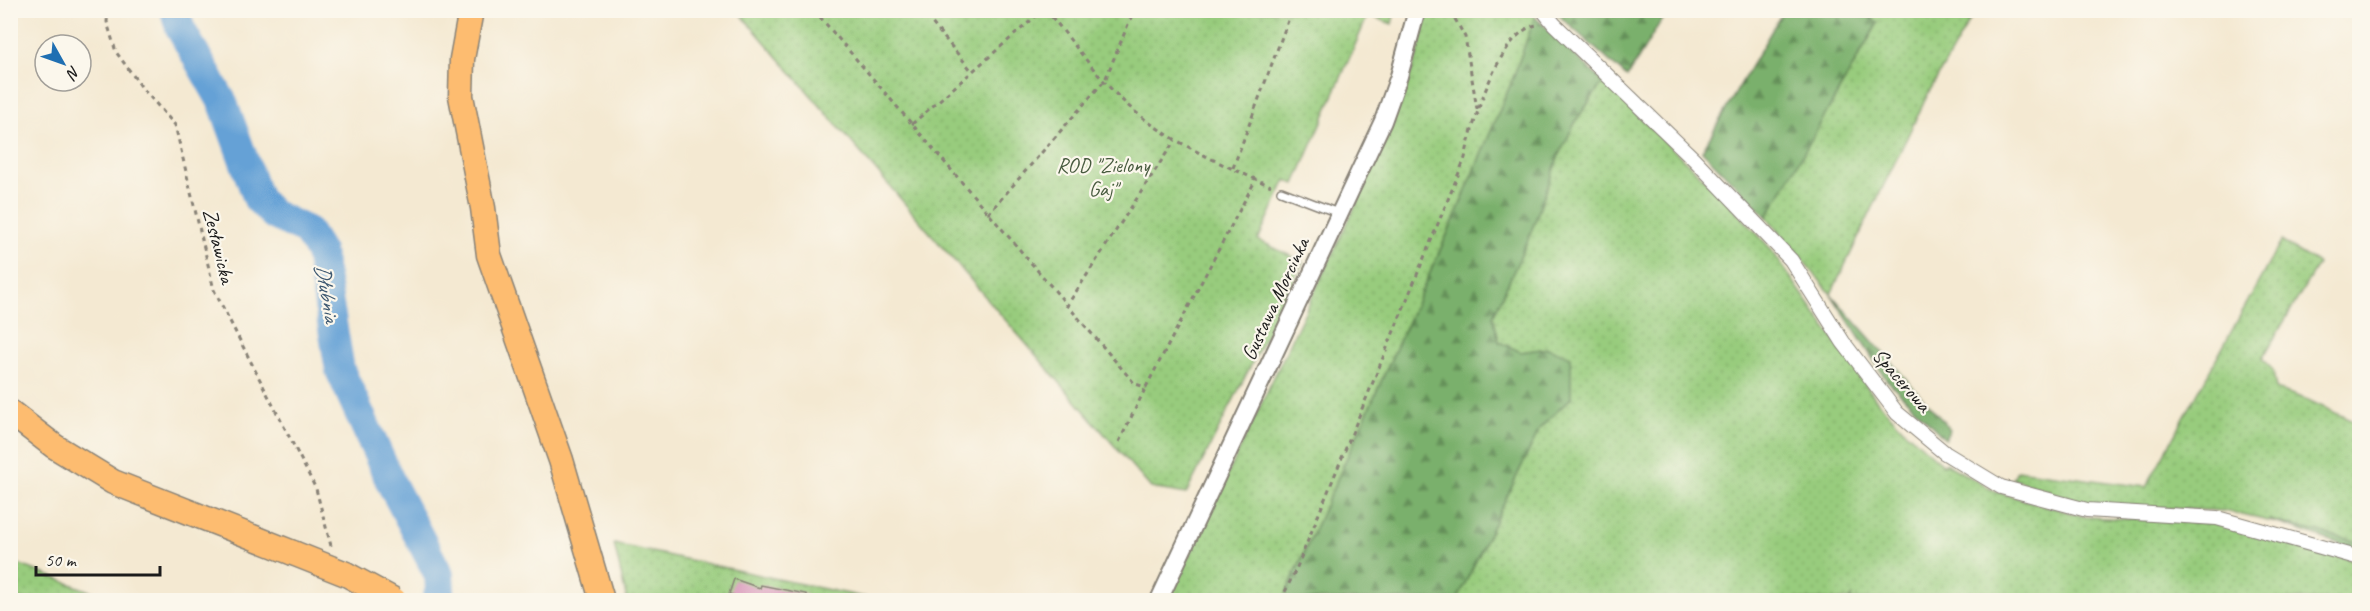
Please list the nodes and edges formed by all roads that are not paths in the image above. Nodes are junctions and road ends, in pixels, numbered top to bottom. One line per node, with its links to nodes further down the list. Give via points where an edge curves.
1 (471, 10): 9 (highway, via 462,59 461,96 489,255 561,459)
2 (1417, 10): 5 (street, Gustawa Morcinka, via 1383,122)
3 (1544, 10): 7 (street, Spacerowa, via 1791,260 1843,342 1897,413 1945,453 2001,487 2087,510 2217,518)
4 (1281, 191): 5 (lane)
5 (1340, 214): 10 (street, Gustawa Morcinka)
6 (10, 412): 8 (highway, bridge, via 54,446 113,482 346,574)
7 (2360, 558)
8 (394, 600)
9 (602, 600)
10 (1159, 600)

